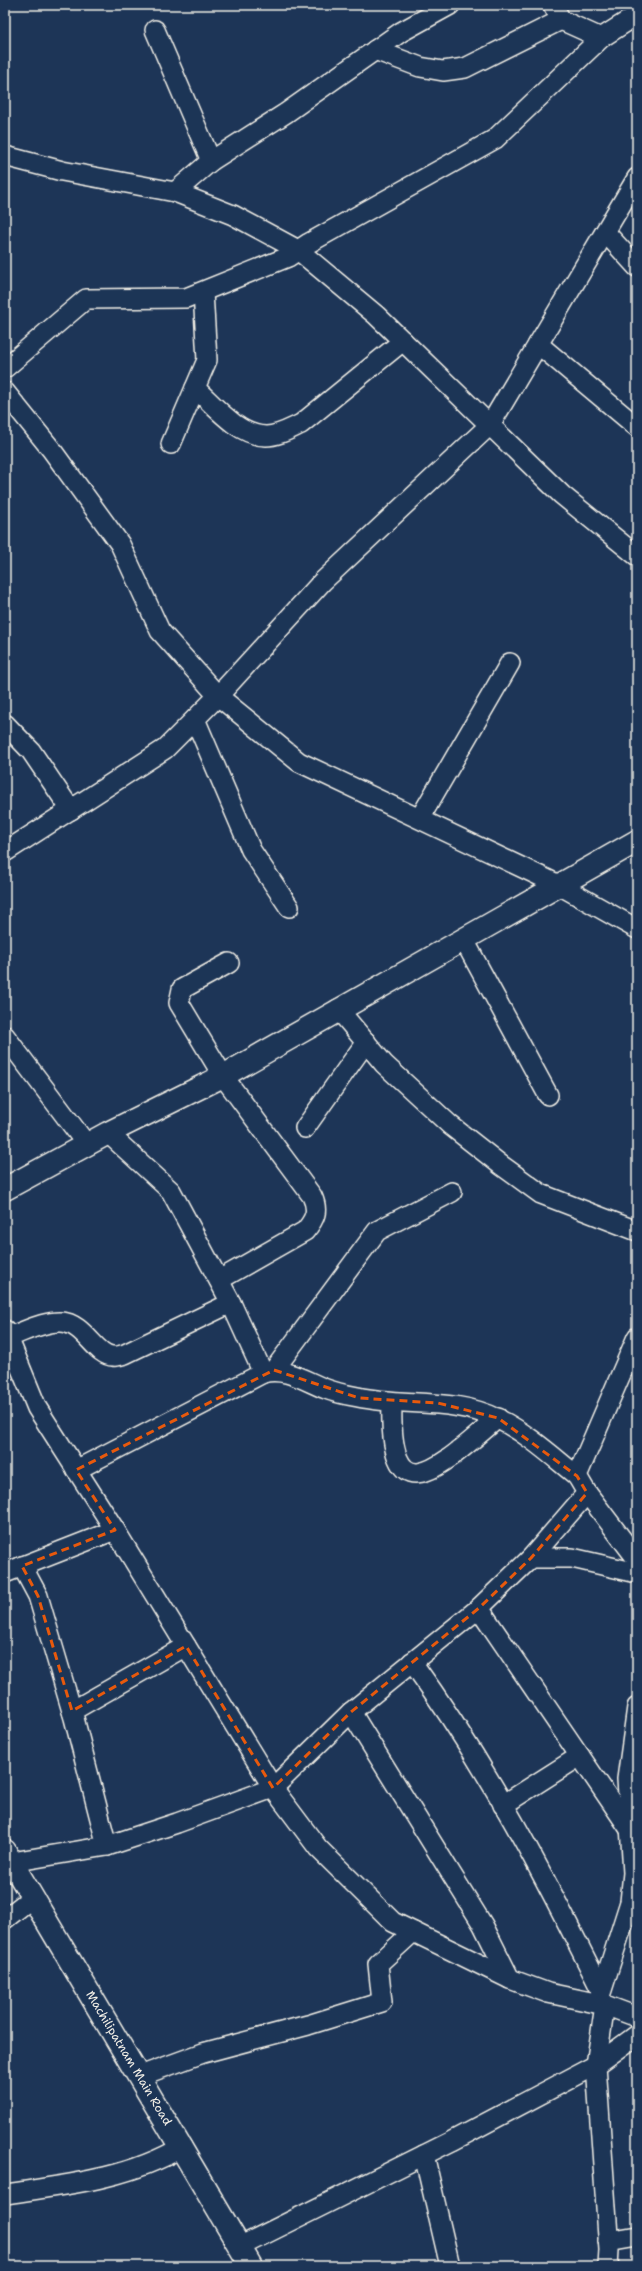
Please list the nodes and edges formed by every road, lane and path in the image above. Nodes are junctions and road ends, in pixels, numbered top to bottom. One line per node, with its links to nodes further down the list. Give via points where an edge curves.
1 (450, 5): 6 (street, via 401,32)
2 (557, 12): 5 (street); 6 (street, via 465,68 443,71 420,67)
3 (637, 16): 5 (street)
4 (155, 30): 8 (street)
5 (601, 38): 12 (street, via 495,139)
6 (375, 50): 8 (street)
7 (5, 156): 10 (street, via 62,171)
8 (212, 161): 10 (street)
9 (637, 178): 11 (street)
10 (175, 192): 12 (street, via 233,215)
11 (605, 232): 13 (street); 16 (street)
12 (298, 250): 14 (street, via 288,257); 15 (street)
13 (637, 267)
14 (203, 292): 17 (street, via 186,298 86,299); 18 (street, via 208,360)
15 (404, 341): 18 (street, via 301,424 281,433 266,436 248,432); 20 (street)
16 (538, 344): 20 (street); 21 (street)
17 (5, 368)
18 (195, 388): 22 (street)
19 (5, 392): 25 (street, via 51,449 120,544 160,631)
20 (490, 425): 23 (street, via 562,495); 25 (street, via 322,582)
21 (637, 427)
22 (171, 444)
23 (637, 556)
24 (510, 663): 29 (street)
25 (218, 696): 26 (street); 29 (street, via 299,762)
26 (195, 719): 28 (street, via 165,749); 33 (street, via 252,850)
27 (5, 724): 28 (street, via 31,751)
28 (71, 810): 31 (street)
29 (420, 818): 32 (street)
30 (637, 842): 32 (street)
31 (5, 852)
32 (559, 885): 34 (street); 35 (street)
33 (289, 907)
34 (637, 929)
35 (464, 940): 37 (street); 41 (street)
36 (229, 963): 40 (street, via 182,988 179,1003)
37 (338, 1009): 39 (street); 40 (street)
38 (5, 1036): 44 (street)
39 (366, 1042): 42 (street); 47 (street, via 384,1064 450,1125 541,1194)
40 (223, 1076): 43 (street); 48 (street, via 312,1196 316,1206 315,1219 305,1231)
41 (548, 1095)
42 (305, 1128)
43 (108, 1133): 44 (street); 48 (street, via 171,1191)
44 (87, 1145): 45 (street)
45 (5, 1189)
46 (452, 1192): 52 (street, via 377,1231)
47 (637, 1231)
48 (219, 1280): 49 (street)
49 (231, 1303): 50 (street, via 125,1354 112,1357 105,1354 82,1330 72,1324 45,1324); 52 (street)
50 (6, 1334): 55 (street, via 37,1408)
51 (637, 1337): 56 (street)
52 (268, 1372): 53 (street, via 294,1375 327,1389 359,1398); 55 (street)
53 (392, 1402): 54 (street, via 438,1403); 54 (street, via 391,1430 397,1458 404,1469 413,1474 424,1473 440,1466)
54 (498, 1418): 56 (street, via 520,1431)
55 (76, 1470): 58 (street)
56 (577, 1476): 57 (street)
57 (587, 1493): 59 (street); 60 (street)
58 (115, 1530): 61 (street); 64 (street)
59 (531, 1558): 62 (street, via 572,1558); 63 (street)
60 (637, 1559)
61 (13, 1570): 67 (street, via 38,1596)
62 (637, 1573)
63 (479, 1608): 65 (street); 69 (street)
64 (186, 1646): 67 (street); 70 (street)
65 (412, 1662): 68 (street); 71 (street, via 464,1738)
66 (637, 1707): 72 (street, via 627,1779)
67 (72, 1711): 73 (street)
68 (351, 1712): 70 (street); 78 (street, via 483,1925)
69 (580, 1756): 71 (street); 72 (street)
70 (273, 1788): 73 (street); 77 (street, via 318,1848 393,1922)
71 (503, 1805): 79 (street, via 542,1872)
72 (629, 1828): 79 (street, via 633,1873 630,1902)
73 (107, 1846): 74 (street)
74 (8, 1856): 75 (street, Machilipatnam Main Road)
75 (33, 1897): 76 (street); 83 (street, Machilipatnam Main Road)
76 (5, 1920)
77 (413, 1932): 78 (street); 83 (street, via 378,1964 382,2002 203,2053)
78 (510, 1979): 79 (street, via 548,1993)
79 (601, 2000): 80 (street); 82 (street)
80 (637, 2017)
81 (637, 2035): 82 (street)
82 (596, 2065): 85 (street); 88 (street)
83 (140, 2076): 84 (street, Machilipatnam Main Road)
84 (182, 2147): 86 (street, via 161,2160 104,2178); 89 (street, Machilipatnam Main Road)
85 (424, 2155): 89 (street); 91 (street)
86 (5, 2194)
87 (637, 2236): 88 (street)
88 (608, 2241): 92 (street)
89 (240, 2246): 90 (street, Machilipatnam Main Road)
90 (252, 2266)
91 (450, 2266)
92 (608, 2266)

